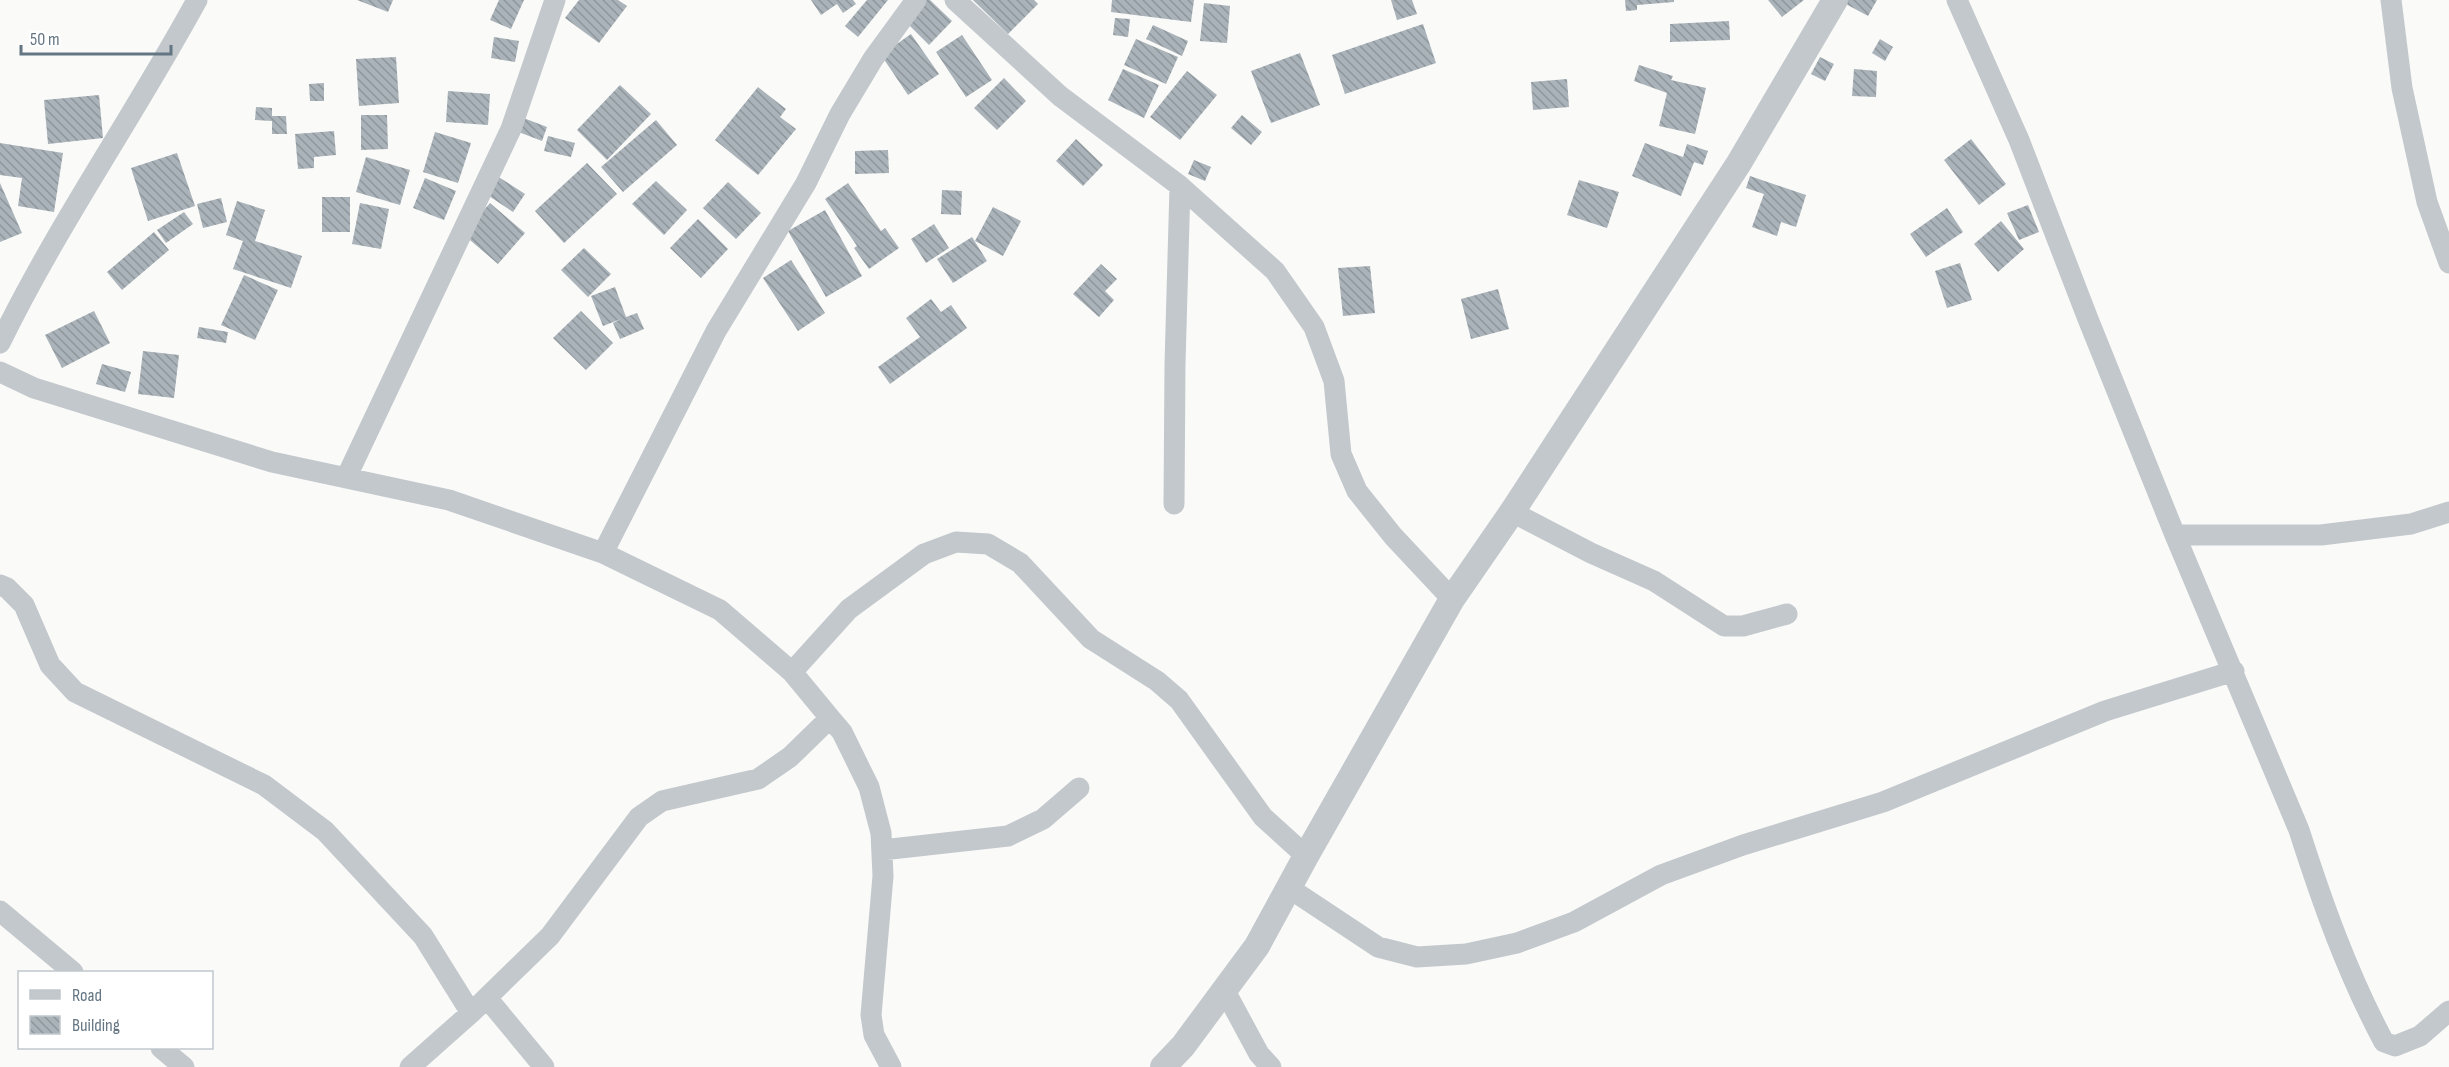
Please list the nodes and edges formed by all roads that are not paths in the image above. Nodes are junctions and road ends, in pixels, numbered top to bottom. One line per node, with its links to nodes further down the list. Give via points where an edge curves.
1 (197, 0): 10 (street, via 64,223)
2 (555, 0): 12 (street, via 511,129)
3 (916, 0): 17 (street, via 873,59 806,183 716,331)
4 (955, 0): 8 (street, via 1060,96)
5 (1835, 0): 14 (street, via 1739,164)
6 (1957, 0): 16 (street, via 2019,140)
7 (2391, 0): 9 (street, via 2402,88 2427,202)
8 (1180, 186): 13 (street); 19 (street, via 1275,271 1314,327 1334,381 1341,454 1357,491)
9 (2449, 263)
10 (0, 343)
11 (0, 372): 12 (street, via 34,388 272,462)
12 (346, 478): 17 (street, via 449,500)
13 (1174, 504)
14 (1512, 512): 19 (street); 20 (street, via 1591,554 1654,581 1724,626 1743,626)
15 (2449, 512): 16 (street, via 2411,524 2321,535)
16 (2175, 535): 21 (street)
17 (603, 552): 22 (street, via 720,609)
18 (0, 585): 33 (street, via 24,605 50,665 75,692 264,785 325,831 423,936)
19 (1452, 599): 26 (street)
20 (1787, 614)
21 (2234, 671): 27 (street, via 2105,711 1883,802 1661,875 1574,922 1517,943 1476,952 1417,957 1378,947); 32 (street, via 2299,830 2321,900 2384,1042 2395,1046 2420,1035)
22 (792, 672): 23 (street); 26 (street, via 849,609 924,554 956,542 988,544 1020,563 1091,639 1157,681 1179,700 1263,817)
23 (830, 718): 25 (street, via 842,732 870,787); 31 (street, via 790,757 758,779 662,801 639,817 550,936)
24 (1079, 788): 25 (street, via 1042,819 1008,836)
25 (882, 850): 38 (street, via 871,1015 874,1035)
26 (1306, 856): 27 (street)
27 (1289, 888): 30 (street, via 1257,946)
28 (0, 911): 29 (street)
29 (73, 971)
30 (1225, 991): 39 (street); 40 (street, via 1259,1054)
31 (486, 998): 33 (street); 37 (street)
32 (2449, 1011)
33 (471, 1013): 36 (street)
34 (163, 1049): 35 (street)
35 (184, 1067)
36 (410, 1067)
37 (544, 1067)
38 (891, 1067)
39 (1163, 1067)
40 (1271, 1067)

